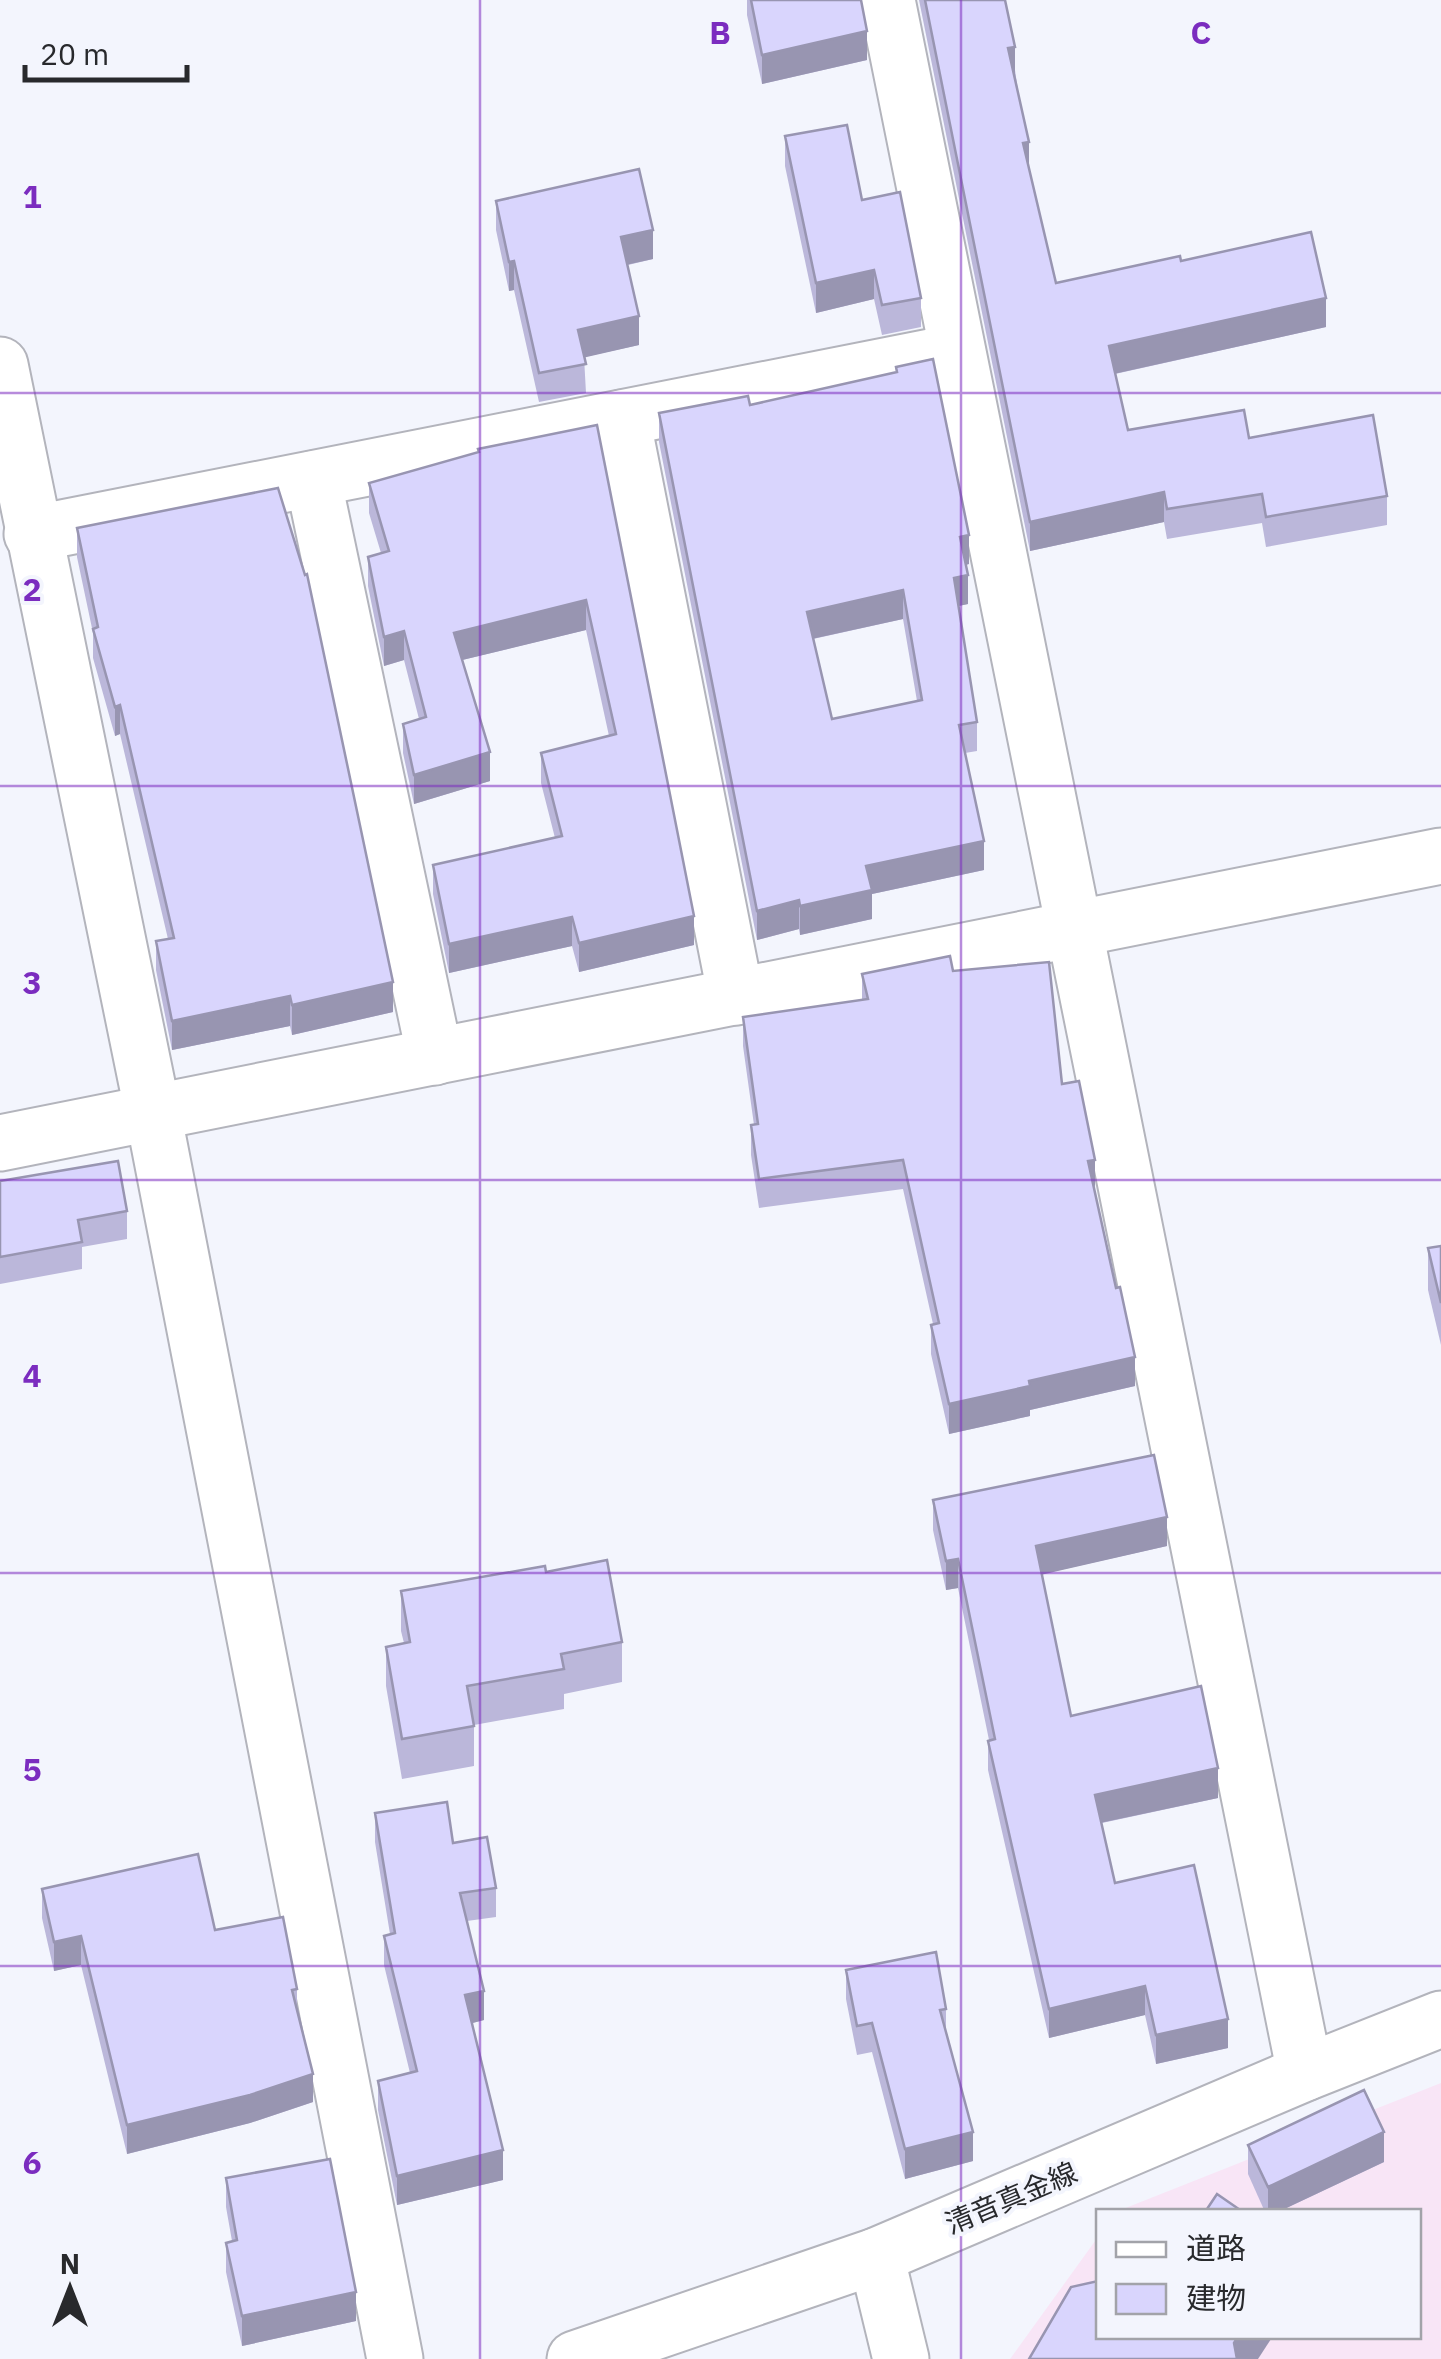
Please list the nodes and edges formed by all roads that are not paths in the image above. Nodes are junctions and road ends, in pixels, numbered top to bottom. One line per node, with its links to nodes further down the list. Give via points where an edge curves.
1 (887, 0): 2 (street)
2 (956, 352): 4 (street); 8 (street)
3 (0, 365): 6 (street)
4 (622, 418): 5 (street); 9 (street)
5 (313, 478): 6 (street); 10 (street)
6 (32, 534): 11 (street)
7 (1441, 856): 8 (street)
8 (1073, 929): 9 (street); 14 (street)
9 (736, 997): 10 (street)
10 (435, 1057): 11 (street)
11 (153, 1112): 12 (street); 16 (street)
12 (0, 1143)
13 (1441, 2019): 14 (street, 清音真金線)
14 (1306, 2073): 15 (street, 清音真金線)
15 (876, 2256): 17 (street, 清音真金線); 18 (street)
16 (396, 2359)
17 (574, 2359)
18 (900, 2359)

